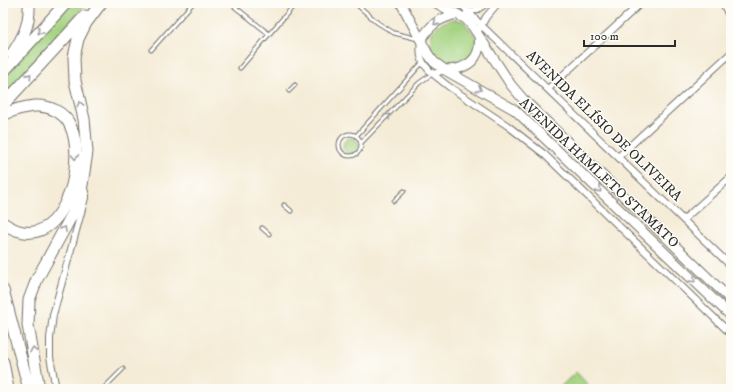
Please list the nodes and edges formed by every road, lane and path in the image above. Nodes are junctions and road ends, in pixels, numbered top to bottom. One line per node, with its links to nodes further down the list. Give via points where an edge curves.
1 (29, 3): 27 (highway, via 30,18 23,38)
2 (66, 3): 30 (highway, one-way to 30)
3 (96, 3): 35 (highway, one-way to 3)
4 (101, 3): 41 (highway, one-way to 4, via 87,152 84,119 75,81 74,57 78,39)
5 (192, 3): 24 (lane)
6 (230, 3): 21 (lane)
7 (296, 3): 21 (lane)
8 (356, 3): 23 (lane, via 378,23 394,33)
9 (401, 3): 23 (main road, AVENIDA HAMLETO STAMATO)
10 (436, 3): 18 (main road, AVENIDA HAMLETO STAMATO)
11 (460, 3): 17 (street, AVENIDA ELÍSIO DE OLIVEIRA)
12 (486, 3): 17 (street)
13 (498, 3): 20 (street)
14 (641, 3): 33 (street)
15 (723, 3): 16 (street)
16 (729, 9): 19 (street)
17 (470, 13): 18 (street); 20 (street, AVENIDA ELÍSIO DE OLIVEIRA)
18 (457, 14): 22 (main road, AVENIDA HAMLETO STAMATO, via 466,19); 23 (main road, one-way to 23, via 436,22)
19 (731, 20)
20 (481, 25): 22 (street); 33 (street, AVENIDA ELÍSIO DE OLIVEIRA)
21 (269, 34): 28 (lane)
22 (479, 36): 29 (main road, via 480,44 474,59 460,68); 52 (main road, AVENIDA HAMLETO STAMATO, via 523,99)
23 (421, 40): 26 (street); 29 (main road, AVENIDA HAMLETO STAMATO, via 434,62)
24 (151, 50)
25 (731, 53): 39 (street)
26 (422, 63): 31 (street); 37 (lane)
27 (3, 68)
28 (240, 68)
29 (445, 70): 31 (street); 53 (main road, AVENIDA HAMLETO STAMATO, one-way to 53, via 515,110)
30 (3, 72)
31 (433, 74): 38 (lane, one-way to 31, via 419,83); 54 (street, via 544,154)
32 (295, 85): 34 (lane)
33 (548, 89): 39 (street, AVENIDA ELÍSIO DE OLIVEIRA)
34 (289, 91)
35 (3, 105)
36 (3, 115): 47 (highway, one-way to 47, via 25,107 42,106 58,111 70,124 75,141 75,164 70,193 62,211 52,223 40,231 26,234)
37 (356, 136): 38 (lane); 38 (lane, via 350,134 342,137 339,144 341,152 349,156 355,155)
38 (361, 144)
39 (618, 157): 46 (street, AVENIDA ELÍSIO DE OLIVEIRA)
40 (731, 177): 46 (street)
41 (82, 185): 59 (highway, one-way to 41, via 28,325 28,300 37,278 73,213); 60 (street, via 86,198 53,315 50,338 50,357)
42 (404, 191): 43 (lane)
43 (394, 201)
44 (284, 205): 45 (lane)
45 (291, 211)
46 (683, 220): 50 (street, AVENIDA ELÍSIO DE OLIVEIRA)
47 (3, 223)
48 (262, 228): 49 (lane)
49 (269, 234)
50 (731, 266)
51 (3, 290): 58 (highway)
52 (731, 300)
53 (731, 316)
54 (731, 334)
55 (3, 362): 57 (highway)
56 (123, 369): 61 (lane)
57 (8, 389)
58 (29, 389)
59 (38, 389)
60 (56, 389)
61 (103, 389)

